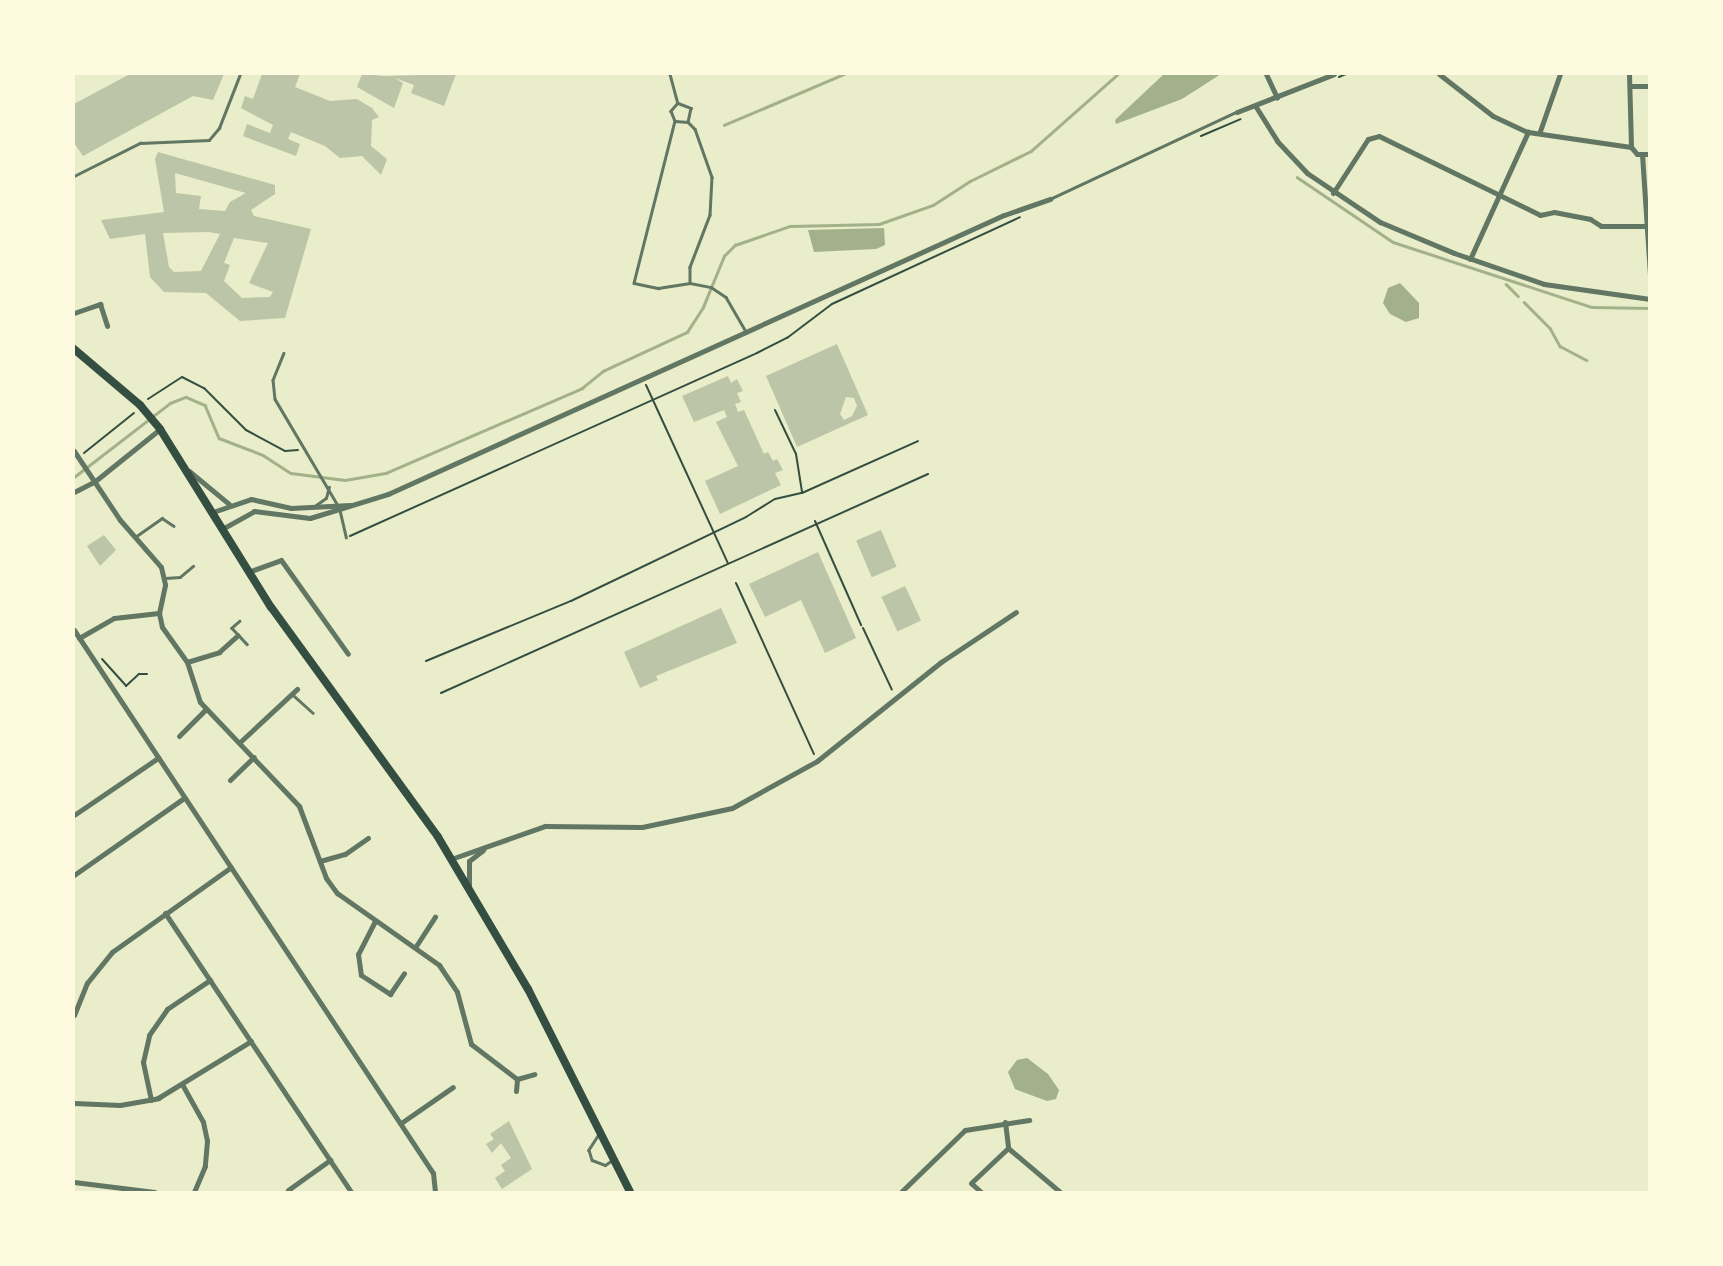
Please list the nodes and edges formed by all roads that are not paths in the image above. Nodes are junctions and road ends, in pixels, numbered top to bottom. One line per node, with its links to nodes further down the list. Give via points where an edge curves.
1 (240, 74): 21 (lane, via 219,128 209,139 140,143)
2 (670, 74): 11 (lane)
3 (1266, 74): 10 (street)
4 (1439, 74): 17 (street, via 1493,116)
5 (1560, 74): 16 (street)
6 (1629, 74): 8 (street)
7 (1334, 76): 10 (street)
8 (1630, 86): 9 (street); 18 (street)
9 (1650, 86)
10 (1277, 98): 12 (street)
11 (678, 103): 14 (lane, via 671,111); 15 (lane, via 691,108)
12 (1257, 109): 13 (street); 22 (street, via 1288,153)
13 (1235, 113): 24 (lane)
14 (675, 121): 15 (lane); 28 (lane, via 634,283 658,288)
15 (688, 122): 28 (lane, via 705,148 713,196)
16 (1541, 131): 17 (street); 18 (street, via 1598,146)
17 (1528, 132): 23 (street)
18 (1631, 147): 19 (street)
19 (1642, 154): 20 (street); 25 (street)
20 (1650, 154)
21 (74, 176)
22 (1333, 193): 23 (street, via 1368,139 1380,136); 26 (street, via 1380,222)
23 (1499, 197): 25 (street, via 1540,215 1555,212 1601,226); 26 (street)
24 (1050, 199): 32 (street)
25 (1648, 230): 27 (street)
26 (1470, 260): 29 (street, via 1544,284)
27 (1650, 275)
28 (690, 283): 32 (lane, via 720,292)
29 (1650, 299)
30 (74, 313): 31 (street, via 100,304)
31 (107, 326)
32 (746, 331): 42 (street, via 388,494)
33 (74, 349): 35 (main road, via 140,405)
34 (284, 353): 39 (lane, via 273,380 275,399)
35 (159, 428): 37 (main road); 38 (street)
36 (74, 451): 38 (street)
37 (183, 465): 41 (street); 44 (main road)
38 (94, 482): 40 (street); 48 (street)
39 (329, 487): 42 (lane); 43 (lane, via 326,498)
40 (74, 492)
41 (229, 505): 43 (street, via 258,499); 44 (street)
42 (339, 507): 43 (street); 46 (street, via 299,518 254,511); 47 (lane)
43 (310, 508)
44 (213, 512): 46 (main road)
45 (174, 526): 48 (lane, via 162,518)
46 (222, 529): 50 (main road)
47 (346, 537)
48 (134, 538): 51 (street, via 157,561)
49 (193, 566): 51 (lane, via 180,577)
50 (248, 572): 59 (street, via 281,560); 74 (main road)
51 (165, 579): 53 (street)
52 (1016, 612): 73 (street, via 941,662 817,761 777,786 710,816 642,827 545,825)
53 (159, 613): 57 (street, via 114,618); 60 (street, via 166,635)
54 (240, 621): 56 (lane, via 232,628)
55 (74, 630): 57 (street)
56 (238, 635): 58 (lane); 60 (street, via 219,652)
57 (79, 638): 68 (street)
58 (247, 644)
59 (348, 654)
60 (187, 662): 63 (street, via 196,694)
61 (297, 689): 62 (street)
62 (292, 694): 64 (lane); 66 (street)
63 (206, 709): 65 (street); 66 (street)
64 (313, 713)
65 (179, 736)
66 (240, 742): 67 (street)
67 (254, 757): 69 (street); 75 (street, via 299,806)
68 (158, 758): 70 (street); 71 (street)
69 (230, 780)
70 (184, 798): 76 (street); 77 (street)
71 (74, 816)
72 (368, 838): 75 (street, via 345,854)
73 (501, 839): 74 (street); 78 (street, via 469,862)
74 (452, 859): 78 (main road)
75 (320, 862): 81 (street, via 337,893)
76 (231, 867): 79 (street); 98 (street)
77 (74, 875)
78 (469, 888): 99 (main road, via 528,989)
79 (165, 913): 84 (street); 87 (street, via 98,967)
80 (435, 917): 82 (street)
81 (375, 921): 82 (street); 85 (street, via 356,962 361,975)
82 (416, 946): 90 (street, via 453,983 471,1044)
83 (404, 973): 85 (street)
84 (210, 980): 88 (street); 94 (street, via 167,1009 152,1029 143,1062)
85 (390, 994): 86 (street)
86 (391, 1002)
87 (74, 1015)
88 (251, 1041): 91 (street); 101 (street)
89 (534, 1074): 90 (street)
90 (517, 1079): 93 (street)
91 (183, 1086): 94 (street); 107 (street, via 203,1122 207,1141 205,1167)
92 (453, 1087): 98 (street)
93 (516, 1091)
94 (151, 1100): 95 (street, via 120,1105)
95 (74, 1103)
96 (1029, 1121): 97 (street)
97 (1005, 1122): 100 (street); 111 (street, via 965,1130)
98 (401, 1123): 109 (street, via 433,1173)
99 (598, 1135): 102 (main road); 102 (lane, via 589,1154 600,1163)
100 (1007, 1148): 112 (street, via 971,1183); 113 (street)
101 (330, 1160): 105 (street); 108 (street)
102 (611, 1161): 110 (main road)
103 (74, 1182): 106 (street)
104 (282, 1182): 105 (street)
105 (289, 1191)
106 (154, 1192)
107 (194, 1192)
108 (351, 1192)
109 (435, 1192)
110 (630, 1192)
111 (901, 1192)
112 (981, 1192)
113 (1060, 1192)

